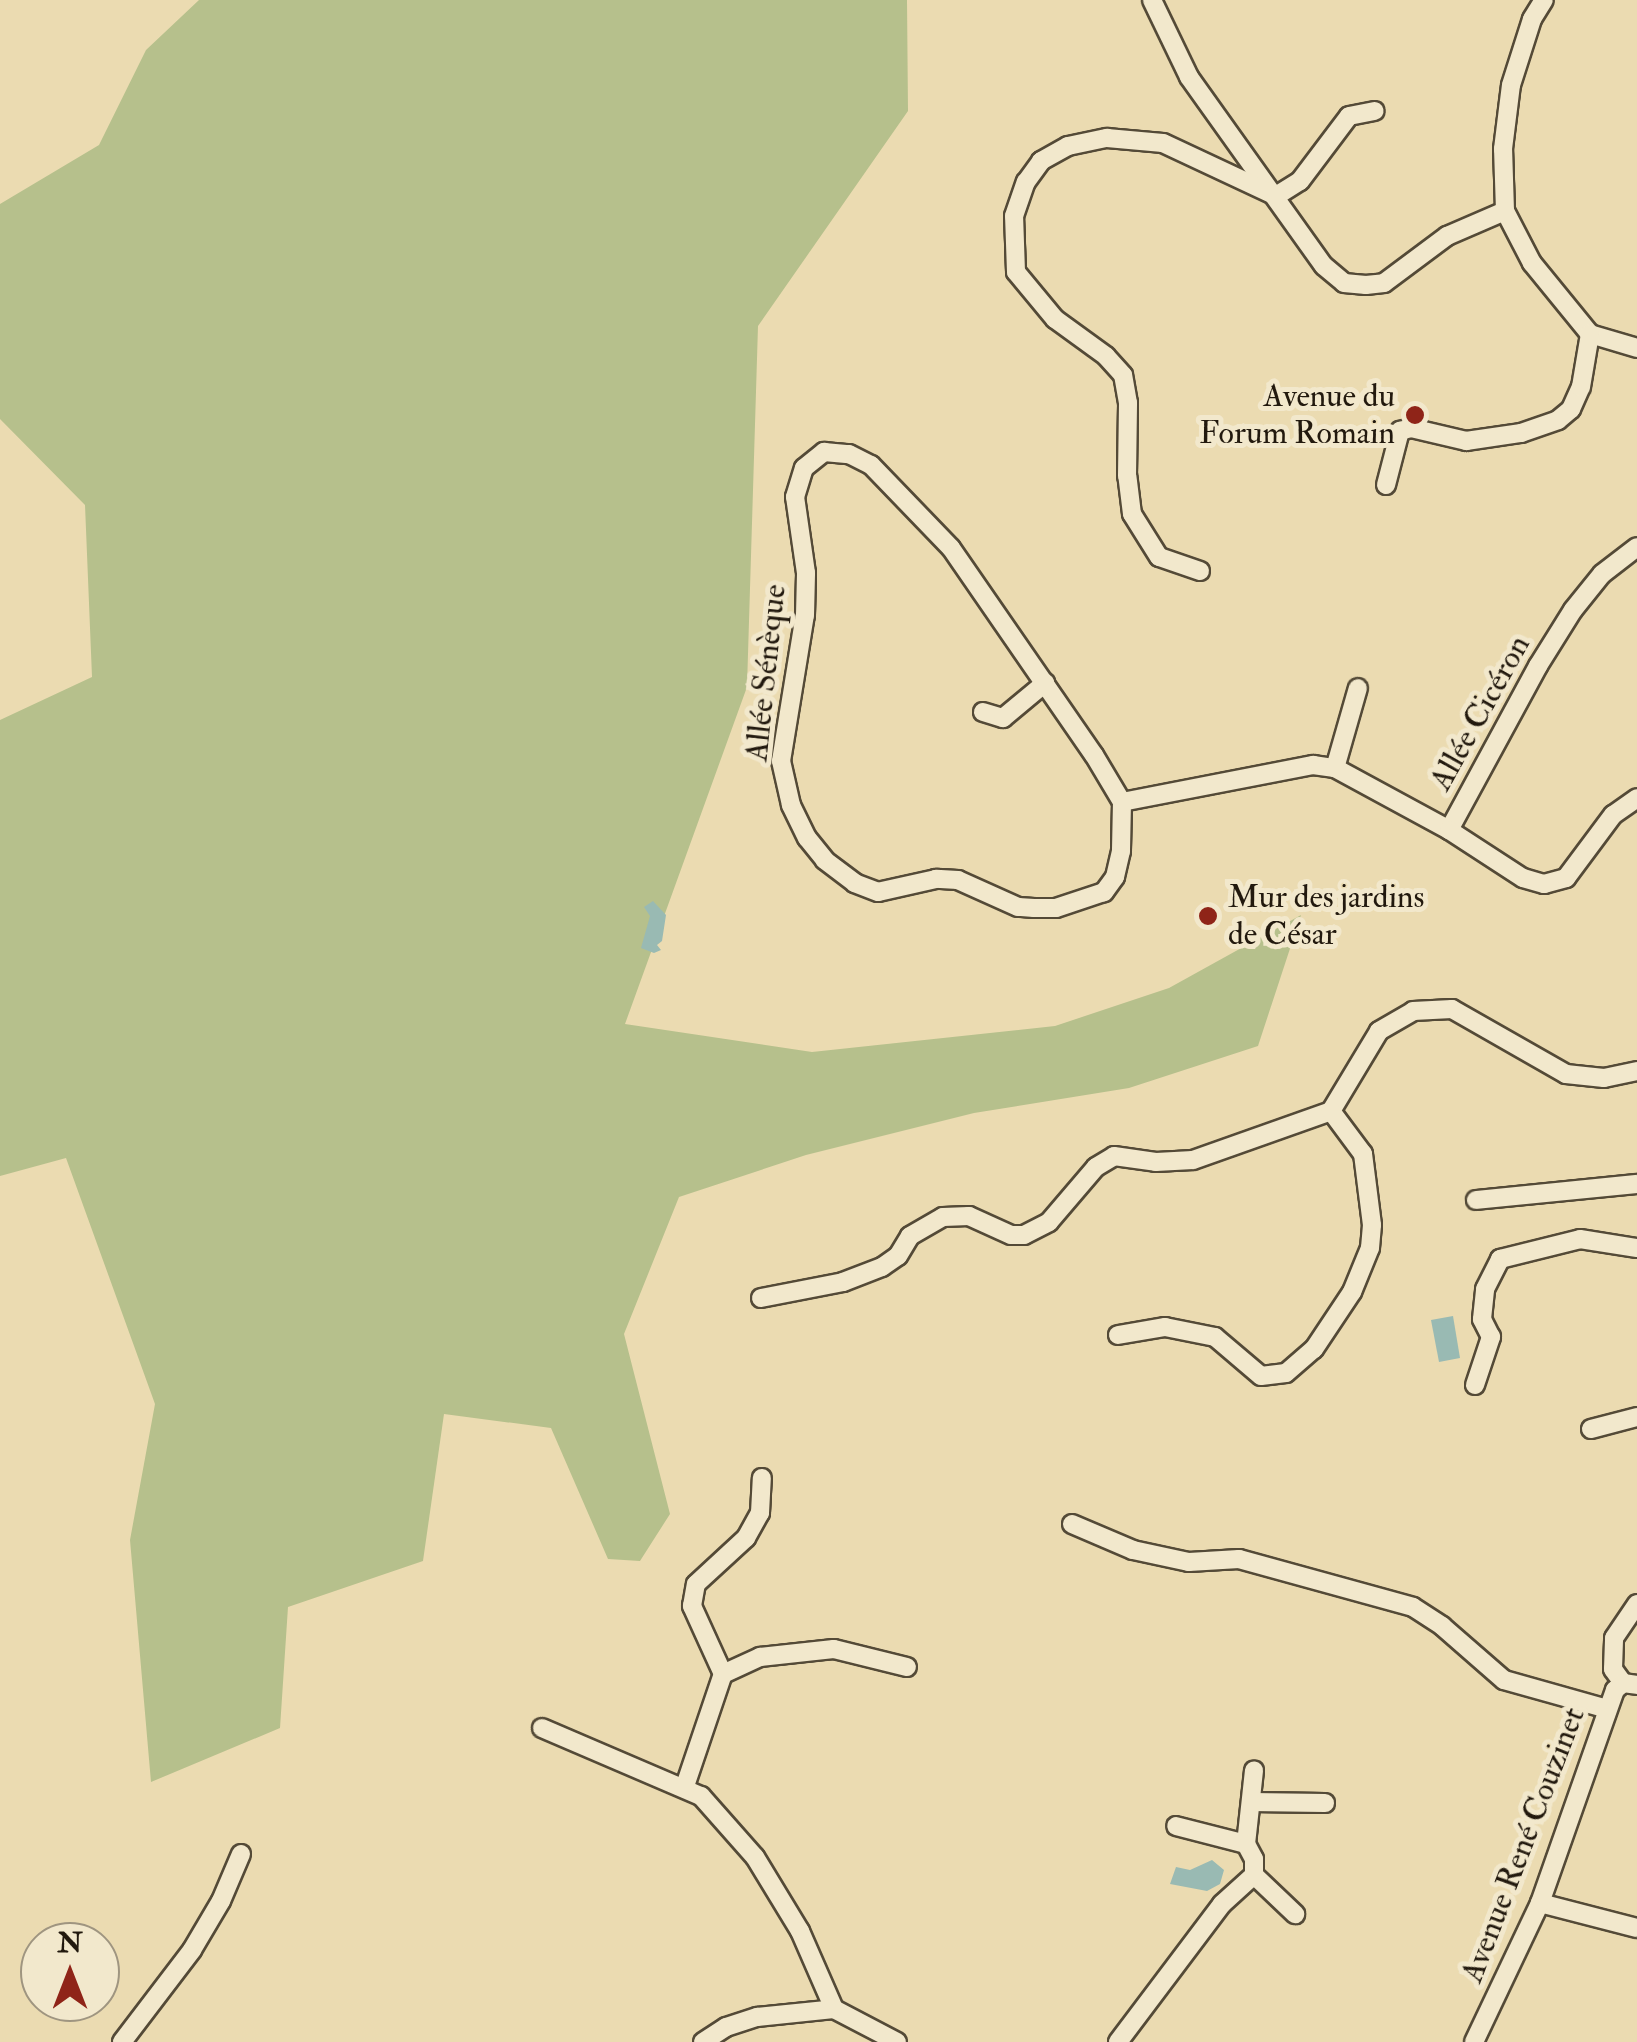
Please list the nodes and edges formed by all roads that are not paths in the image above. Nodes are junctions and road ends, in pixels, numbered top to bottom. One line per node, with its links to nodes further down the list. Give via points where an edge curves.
1 (1152, 0): 4 (street, via 1189,77)
2 (1544, 0): 5 (street, via 1511,85)
3 (1376, 111): 4 (street, via 1349,116 1300,181)
4 (1276, 196): 5 (street, via 1324,266 1344,283 1366,285 1384,283 1447,236); 10 (street, via 1162,143 1106,138 1068,146 1041,162 1014,216 1016,272 1032,296 1122,375 1132,514 1159,556)
5 (1505, 211): 6 (street, via 1532,262)
6 (1590, 334): 7 (street); 8 (street, via 1581,386 1572,409 1558,420 1466,441 1400,431)
7 (1637, 348)
8 (1386, 484)
9 (1637, 547): 17 (street, Allée Cicéron, via 1602,574 1573,610)
10 (1200, 571)
11 (1045, 684): 13 (street, via 1002,718); 16 (street, Allée Sénèque); 16 (street, Allée Sénèque, via 952,548 871,466 849,454 824,452 804,468 794,497 806,573 804,614 781,761 791,805 826,860 878,892 958,880 1018,908 1056,908 1104,892 1114,877)
12 (1358, 688): 14 (street)
13 (982, 712)
14 (1334, 768): 16 (street, via 1313,764); 17 (street, Allée Cicéron)
15 (1637, 798): 17 (street, via 1613,815 1566,878 1544,884 1523,878)
16 (1122, 802)
17 (1449, 830)
18 (1637, 1071): 19 (street, via 1604,1078 1566,1074 1452,1010 1424,1010 1379,1030)
19 (1332, 1110): 23 (street, via 1193,1160 1114,1156 1096,1167 1049,1222 1024,1235 969,1216 943,1217 910,1236 882,1267); 24 (street, via 1363,1154 1372,1225 1352,1292 1314,1349 1286,1373 1261,1376 1215,1337 1165,1328)
20 (1637, 1184): 21 (street)
21 (1476, 1200)
22 (1637, 1248): 25 (street, via 1580,1239 1500,1258 1485,1289 1482,1319 1492,1337)
23 (761, 1298)
24 (1118, 1335)
25 (1475, 1385)
26 (1637, 1417): 27 (street)
27 (1591, 1429)
28 (762, 1478): 32 (street, via 760,1513 746,1538 696,1584 692,1606)
29 (1072, 1524): 34 (street, via 1133,1550 1189,1562 1238,1558 1413,1608 1504,1680)
30 (1637, 1604): 33 (street, via 1614,1638 1613,1669)
31 (907, 1667): 32 (street, via 816,1650 760,1657)
32 (723, 1674): 37 (street)
33 (1630, 1684): 34 (street, Avenue René Couzinet)
34 (1607, 1709): 44 (street, Avenue René Couzinet)
35 (542, 1728): 37 (street)
36 (1254, 1770): 38 (street)
37 (686, 1786): 47 (street, via 755,1857 800,1931)
38 (1250, 1802): 39 (street); 41 (street)
39 (1325, 1803)
40 (1176, 1826): 41 (street)
41 (1246, 1844): 43 (street)
42 (241, 1854): 48 (street, via 192,1950)
43 (1254, 1875): 45 (street); 51 (street, via 1222,1904)
44 (1540, 1902): 46 (street); 52 (street, Avenue René Couzinet)
45 (1295, 1914)
46 (1637, 1928)
47 (834, 2009): 49 (street, via 758,2017); 50 (street)
48 (122, 2042)
49 (702, 2042)
50 (897, 2042)
51 (1118, 2042)
52 (1474, 2042)

